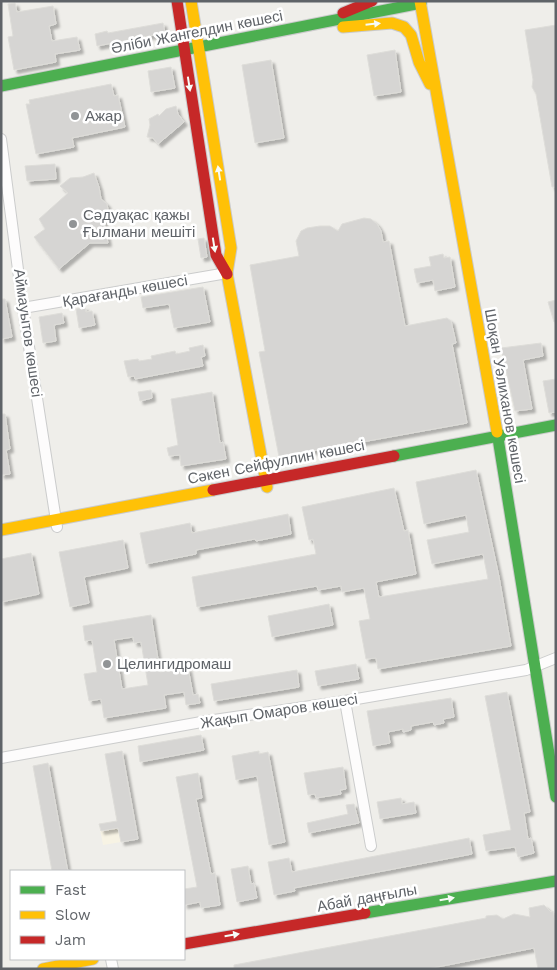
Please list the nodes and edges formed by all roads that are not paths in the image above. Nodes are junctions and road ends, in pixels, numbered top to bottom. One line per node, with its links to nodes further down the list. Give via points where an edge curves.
1 (177, 1): 7 (street)
2 (191, 1): 6 (street)
3 (372, 1): 5 (street)
4 (423, 2): 5 (street, Әліби Жангелдин көшесі); 9 (street, Шоқан Уәлиханов көшесі)
5 (307, 27): 6 (street, Әліби Жангелдин көшесі); 9 (street, one-way to 9, via 392,23 404,27 411,34 418,62)
6 (199, 46): 7 (street, Әліби Жангелдин көшесі); 11 (street, one-way to 6, via 231,248)
7 (184, 49): 8 (street, Әліби Жангелдин көшесі); 11 (street, one-way to 11, via 216,255)
8 (1, 86)
9 (438, 98): 15 (street, Шоқан Уәлиханов көшесі)
10 (1, 140): 12 (street, Аймауытов көшесі)
11 (227, 273): 12 (street, Қарағанды көшесі); 16 (street)
12 (23, 308): 17 (street, Аймауытов көшесі)
13 (556, 424): 15 (street, Сәкен Сейфуллин көшесі)
14 (556, 434): 15 (street, Сәкен Сейфуллин көшесі)
15 (499, 438): 16 (street, Сәкен Сейфуллин көшесі); 21 (street, Шоқан Уәлиханов көшесі)
16 (266, 483): 17 (street, Сәкен Сейфуллин көшесі)
17 (57, 523): 18 (street, Сәкен Сейфуллин көшесі); 19 (street, Сәкен Сейфуллин көшесі)
18 (1, 530)
19 (1, 538)
20 (556, 658): 21 (street, Жақып Омаров көшесі)
21 (535, 667): 22 (street, Жақып Омаров көшесі); 24 (street, Шоқан Уәлиханов көшесі)
22 (345, 701): 23 (street, Жақып Омаров көшесі, via 207,721); 25 (street)
23 (1, 758)
24 (556, 797)
25 (371, 846)
26 (556, 881): 27 (street, Абай даңғылы, one-way to 26)
27 (185, 944)
28 (88, 960): 29 (street)
29 (43, 969)

